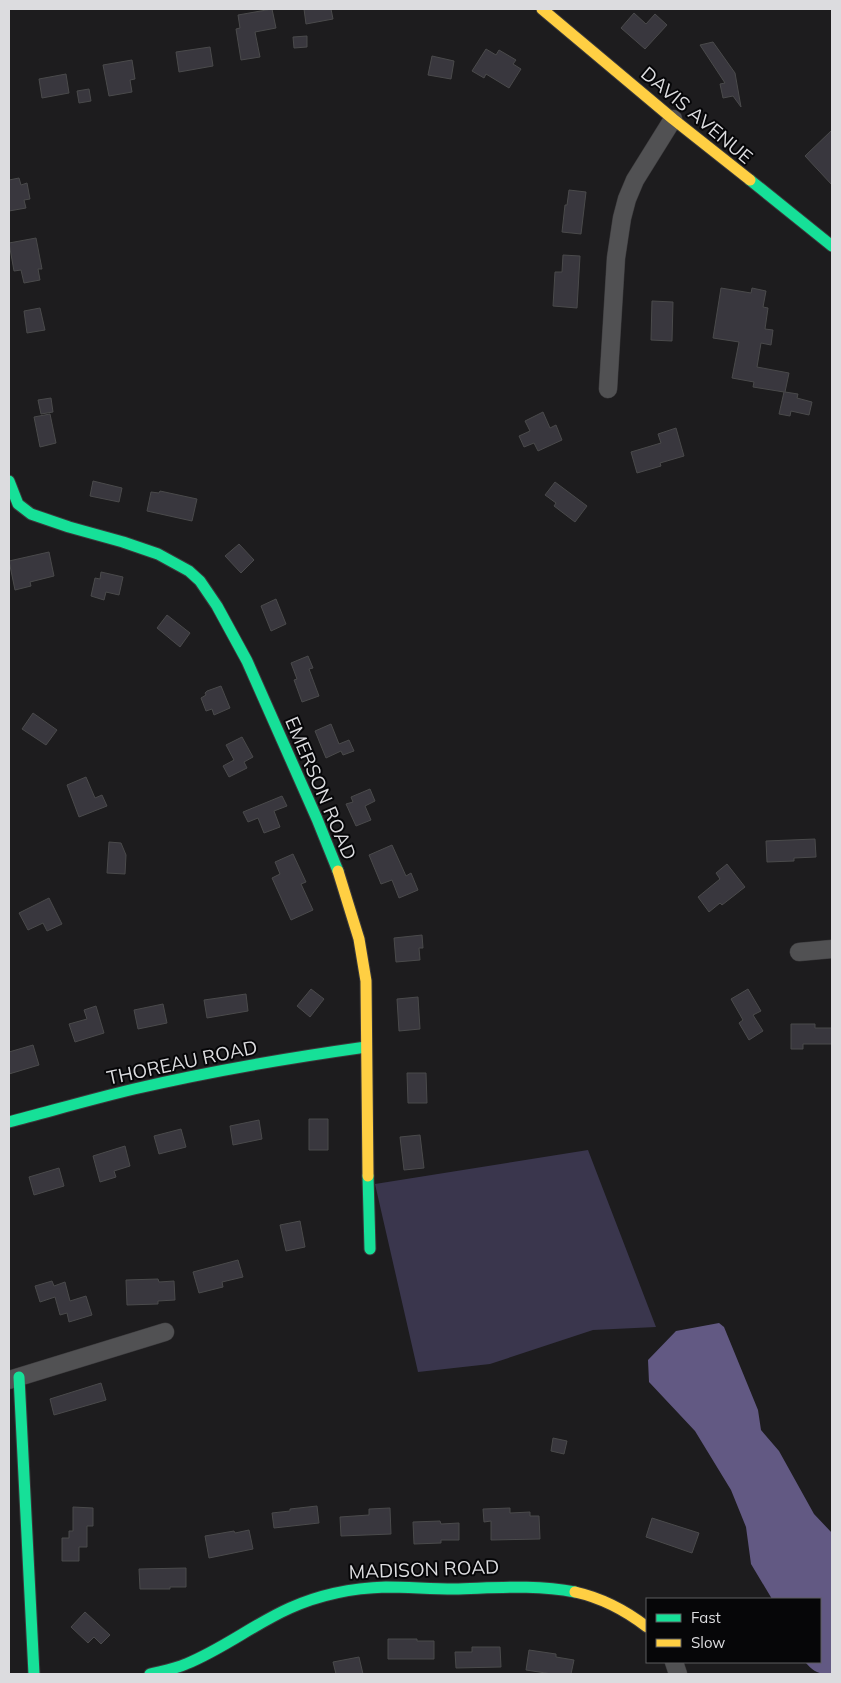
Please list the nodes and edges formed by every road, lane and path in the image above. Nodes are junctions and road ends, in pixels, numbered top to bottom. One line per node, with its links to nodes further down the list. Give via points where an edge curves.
1 (542, 9): 2 (street, DAVIS AVENUE)
2 (673, 119): 3 (street, DAVIS AVENUE); 4 (street, via 635,180 622,218 616,258)
3 (832, 246)
4 (608, 389)
5 (9, 481): 8 (street, EMERSON ROAD, via 15,499 29,514 142,548 175,562 190,572 216,602 240,643 328,844 343,888 365,969)
6 (832, 949): 7 (street)
7 (799, 952)
8 (366, 1047): 9 (street, THOREAU ROAD, via 182,1078); 10 (street, EMERSON ROAD)
9 (9, 1122)
10 (370, 1249)
11 (165, 1332): 12 (street)
12 (14, 1379): 14 (street)
13 (646, 1626): 15 (street, MADISON ROAD, via 607,1602 560,1588 348,1590 288,1608 208,1653 170,1670)
14 (34, 1674)
15 (150, 1674)

